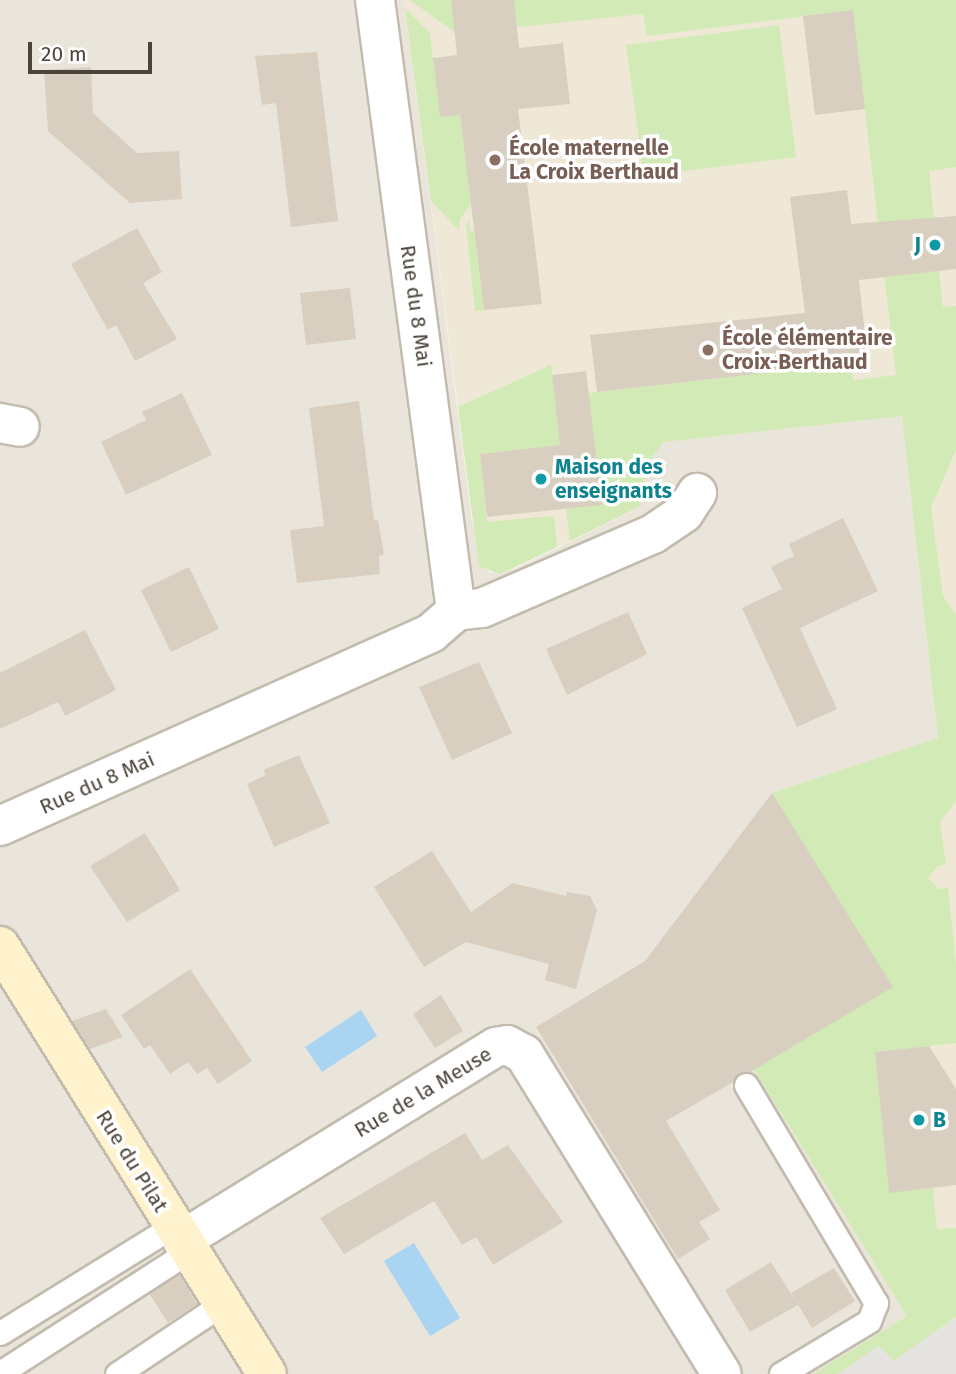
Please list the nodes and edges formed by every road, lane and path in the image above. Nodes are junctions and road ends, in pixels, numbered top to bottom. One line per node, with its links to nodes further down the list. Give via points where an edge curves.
1 (375, 0): 3 (street, Rue du 8 Mai)
2 (697, 493): 3 (street, Rue du 8 Mai, via 684,513 653,534 482,608)
3 (456, 611): 4 (street, Rue du 8 Mai, via 431,633)
4 (0, 826)
5 (0, 946): 7 (main road, Rue du Pilat)
6 (746, 1085): 14 (lane, via 876,1303 869,1321)
7 (181, 1239): 8 (main road, Rue du Pilat); 9 (lane); 10 (lane); 13 (street, Rue de la Meuse, via 496,1047 507,1045 524,1054)
8 (222, 1304): 11 (lane); 12 (main road, Rue du Pilat)
9 (0, 1333)
10 (0, 1373)
11 (117, 1374)
12 (267, 1374)
13 (722, 1374)
14 (781, 1374)

